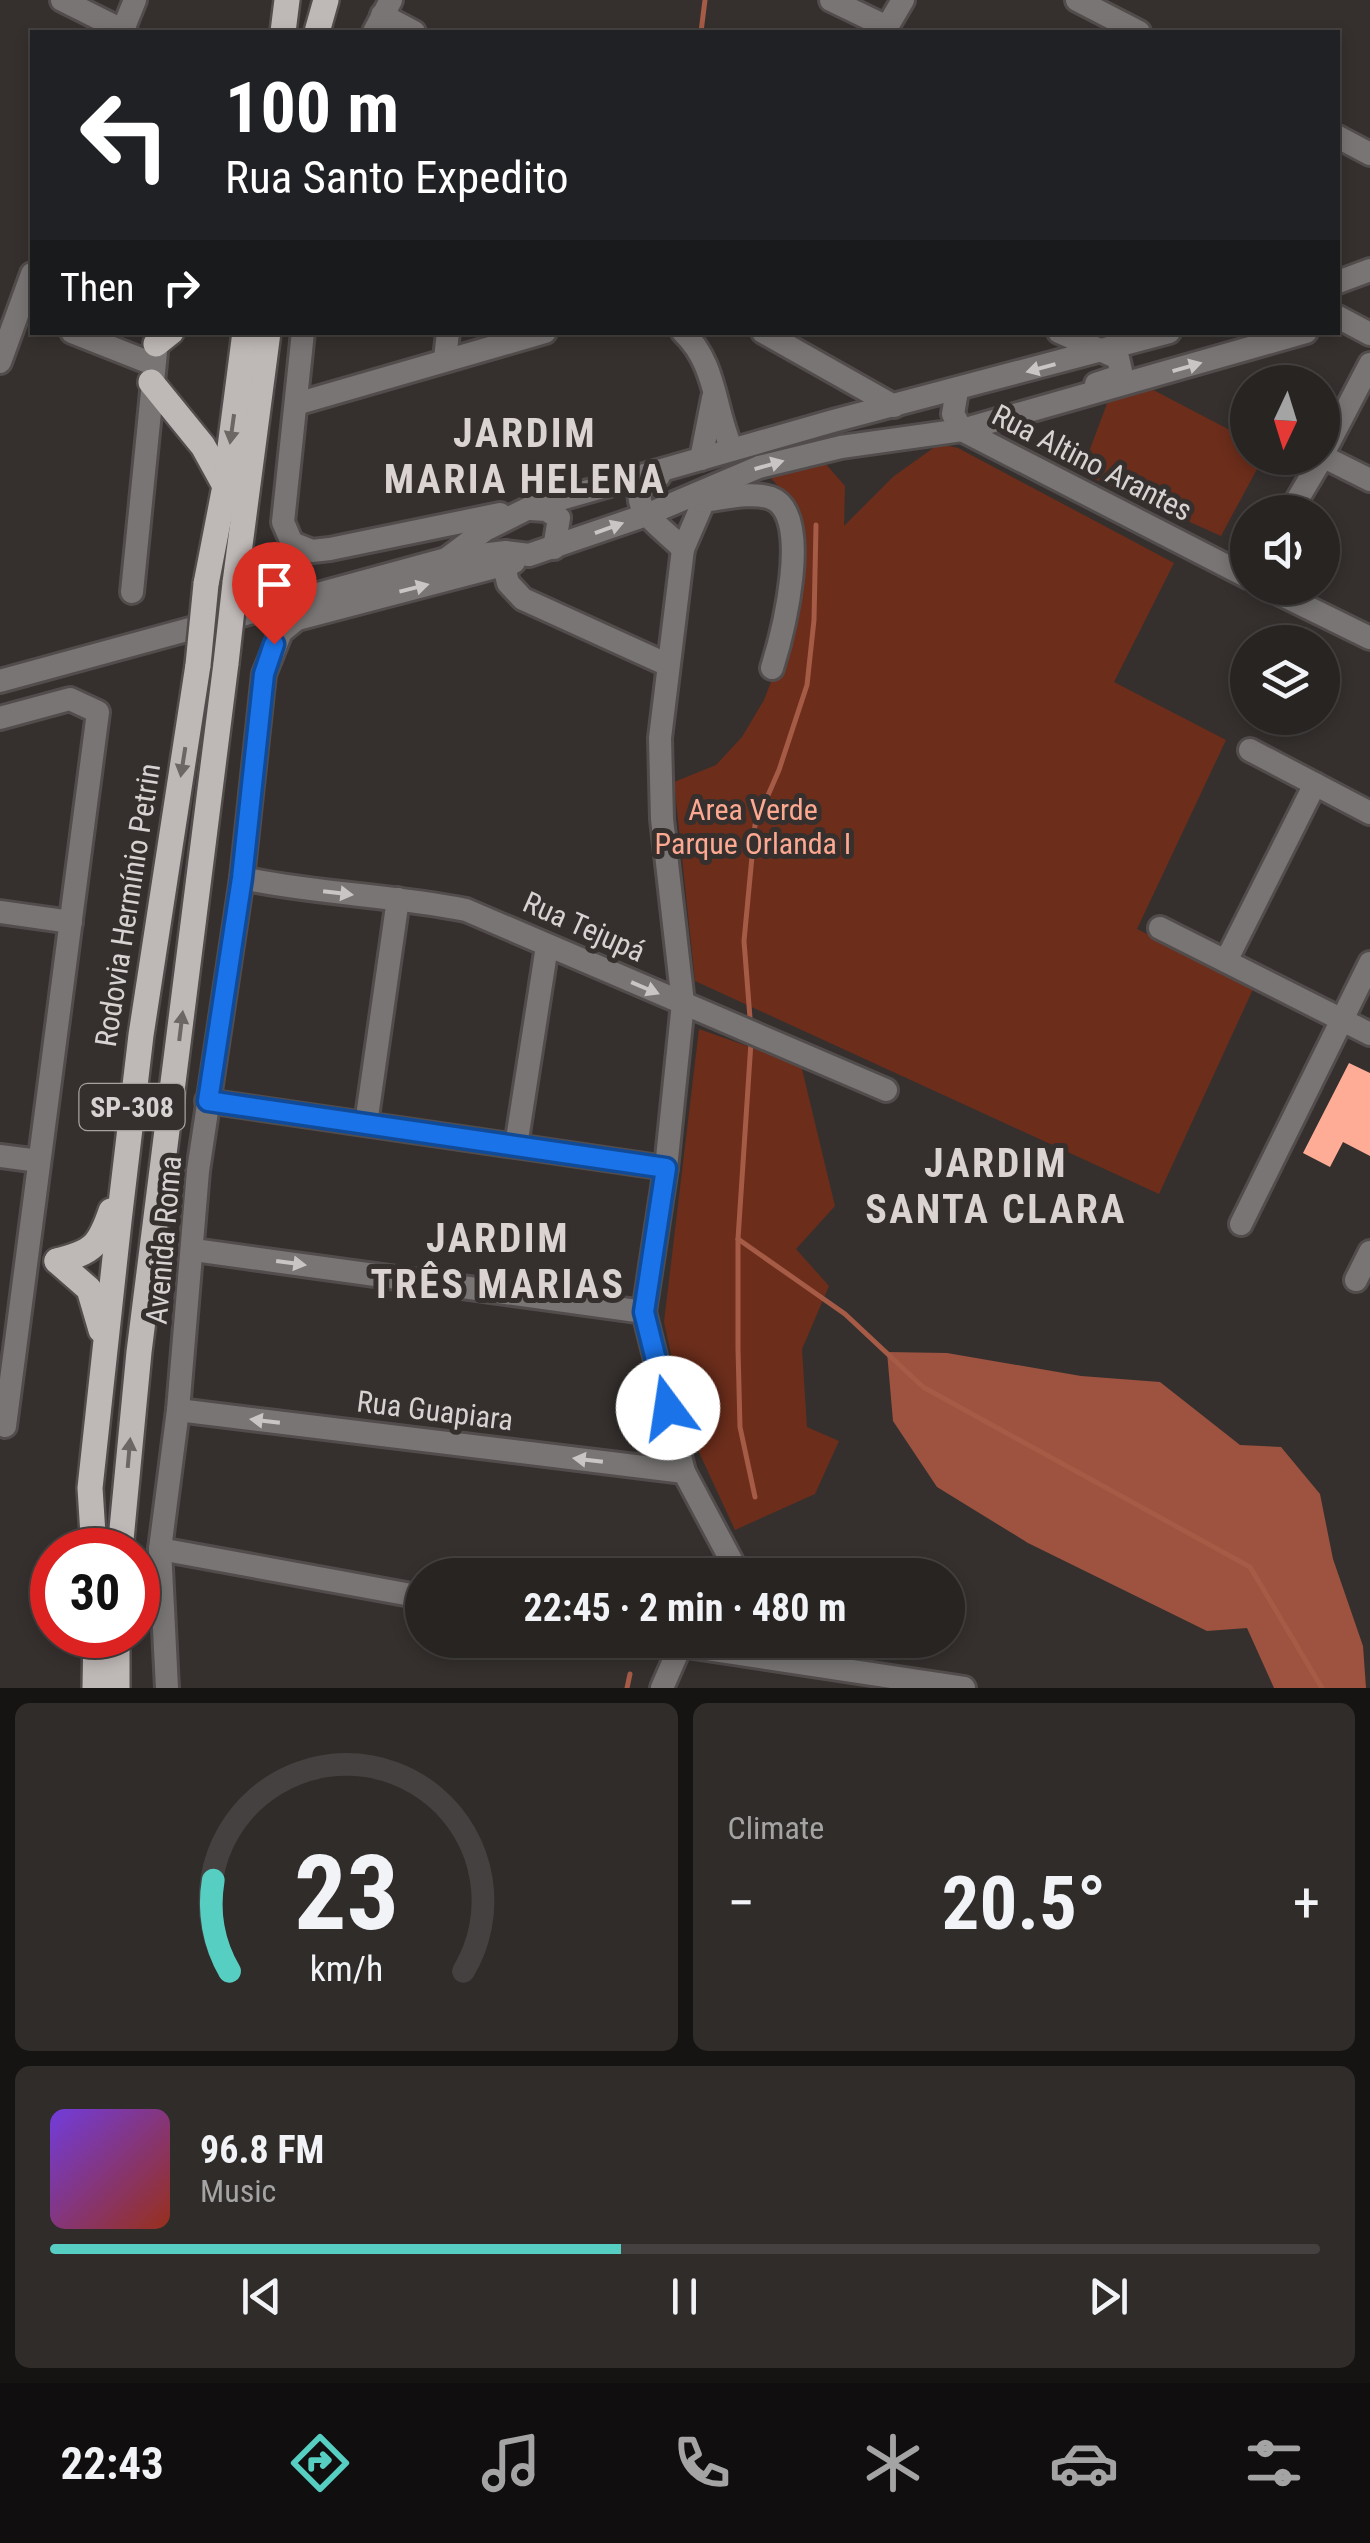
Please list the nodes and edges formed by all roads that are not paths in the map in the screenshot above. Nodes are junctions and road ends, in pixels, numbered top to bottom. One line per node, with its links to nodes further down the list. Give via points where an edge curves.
1 (62, 0): 10 (street)
2 (135, 0): 11 (street)
3 (287, 0): 12 (main road)
4 (310, 0): 13 (main road)
5 (326, 0): 14 (main road)
6 (831, 0): 16 (street)
7 (904, 0): 16 (street)
8 (1077, 0): 17 (street)
9 (382, 16): 15 (street)
10 (120, 30)
11 (125, 30)
12 (283, 30)
13 (306, 30)
14 (318, 30)
15 (410, 30)
16 (886, 30)
17 (1135, 30)
18 (1340, 137): 19 (street)
19 (1370, 154)
20 (1370, 270): 22 (street)
21 (30, 279): 23 (street)
22 (1340, 281)
23 (17, 311): 41 (street)
24 (1370, 313): 25 (street)
25 (1340, 321): 26 (street)
26 (1370, 334)
27 (86, 335): 38 (street)
28 (245, 335): 57 (main road, Rodovia Hermínio Petrin / SP-308, one-way to 57)
29 (268, 335): 108 (main road, SP-308, one-way to 29, bridge)
30 (303, 335): 46 (street)
31 (448, 335): 40 (street)
32 (534, 335): 40 (street)
33 (685, 335): 44 (street)
34 (768, 335): 43 (street)
35 (1066, 335): 39 (street)
36 (1158, 335): 39 (street)
37 (1296, 335): 48 (street, one-way to 37)
38 (158, 351): 57 (main road); 67 (street)
39 (1102, 351): 45 (street, one-way to 45); 48 (street, via 1118,358 1117,377)
40 (446, 359): 46 (street)
41 (0, 362)
42 (1370, 364): 50 (street)
43 (824, 369): 47 (street); 49 (street, via 836,404)
44 (715, 390): 52 (street); 53 (street)
45 (957, 391): 47 (street); 51 (street, via 953,414)
46 (296, 404): 59 (street, via 283,522 301,547 330,550)
47 (894, 406): 49 (street)
48 (1033, 411): 51 (street)
49 (833, 421): 52 (street)
50 (1340, 422)
51 (962, 430): 58 (street, one-way to 51, via 759,467 841,446); 66 (street, Rua Altino Arantes)
52 (732, 449): 53 (street)
53 (701, 459): 55 (street)
54 (1340, 466): 56 (street)
55 (676, 467): 59 (street); 60 (street, via 646,482 640,503)
56 (1370, 480)
57 (225, 486): 92 (main road, Rodovia Hermínio Petrin / SP-308, one-way to 92, bridge)
58 (704, 496): 60 (street); 62 (street); 71 (street, via 772,498 790,522 791,583)
59 (529, 508): 61 (street, via 559,518); 64 (street)
60 (646, 515): 61 (street, one-way to 60); 62 (street)
61 (554, 548): 63 (street)
62 (683, 549): 70 (street)
63 (530, 555): 64 (street); 65 (street)
64 (446, 560): 72 (street)
65 (504, 566): 70 (street, via 508,583 523,599); 77 (street, Avenida Roma, one-way to 65, via 264,674 288,626 310,614)
66 (1230, 569)
67 (132, 592)
68 (1303, 605): 69 (street)
69 (1370, 638)
70 (668, 664): 85 (street, via 660,738 662,819)
71 (772, 668)
72 (0, 681)
73 (0, 718): 80 (street, via 70,698 98,712)
74 (1250, 750): 75 (street)
75 (1315, 784): 76 (street); 83 (street)
76 (1370, 813)
77 (242, 878): 78 (street, Rua Tejupá, one-way to 78); 89 (street, Avenida Roma)
78 (398, 899): 82 (street, Rua Tejupá, via 466,910); 90 (street)
79 (0, 912): 80 (street)
80 (70, 922): 94 (street)
81 (1160, 928): 83 (street)
82 (547, 946): 85 (street, Rua Tejupá, one-way to 85); 91 (street)
83 (1226, 962): 86 (street)
84 (1370, 963): 86 (street)
85 (682, 1003): 88 (street, Rua Tejupá); 95 (street)
86 (1342, 1020): 87 (street); 96 (street)
87 (1370, 1034)
88 (886, 1090)
89 (208, 1101): 90 (street); 97 (street, Avenida Roma)
90 (366, 1124): 91 (street)
91 (516, 1146): 95 (street)
92 (127, 1154): 100 (main road, via 102,1238 80,1256); 103 (main road, Rodovia Hermínio Petrin / SP-308)
93 (0, 1156): 94 (street)
94 (40, 1161): 99 (street)
95 (666, 1168): 102 (street)
96 (1240, 1224)
97 (194, 1250): 102 (street, one-way to 102); 104 (street, Avenida Roma)
98 (1370, 1252): 101 (street)
99 (27, 1255): 100 (street); 105 (street)
100 (58, 1261): 103 (main road, via 89,1289)
101 (1356, 1280)
102 (644, 1312): 106 (street)
103 (105, 1346): 107 (main road, Rodovia Hermínio Petrin / SP-308, via 90,1488)
104 (178, 1410): 106 (street, Rua Guapiara, one-way to 104); 109 (street, Avenida Roma)
105 (5, 1426)
106 (684, 1472): 110 (street)
107 (93, 1528)
108 (122, 1528)
109 (160, 1549): 111 (street); 118 (street, Avenida Roma)
110 (723, 1558)
111 (405, 1594)
112 (96, 1658): 116 (main road)
113 (117, 1658): 117 (main road)
114 (674, 1658): 119 (street)
115 (807, 1658): 120 (street)
116 (95, 1688)
117 (117, 1688)
118 (167, 1688)
119 (662, 1688)
120 (964, 1688)

